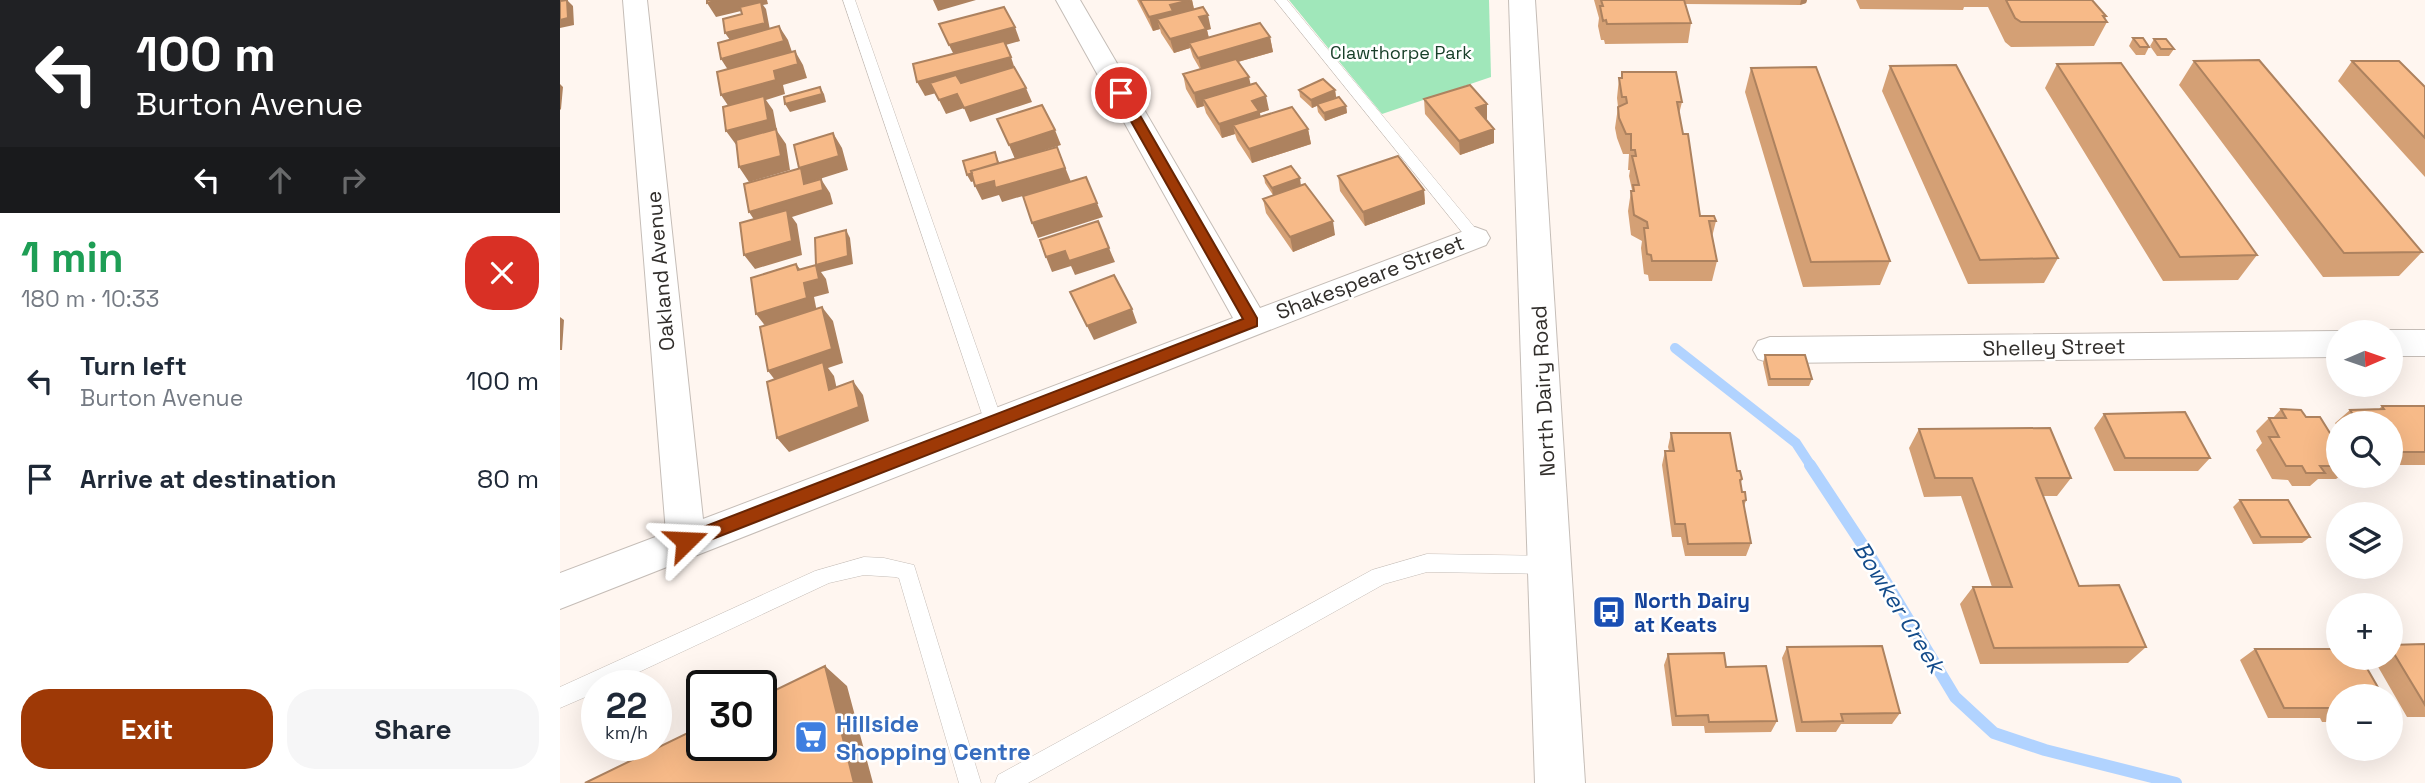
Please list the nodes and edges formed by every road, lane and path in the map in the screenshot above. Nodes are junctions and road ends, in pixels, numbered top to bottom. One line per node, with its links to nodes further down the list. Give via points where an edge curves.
1 (635, 0): 13 (street, Oakland Avenue)
2 (849, 0): 12 (lane)
3 (1068, 0): 7 (street)
4 (1281, 0): 6 (lane)
5 (1522, 0): 14 (street, North Dairy Road)
6 (1475, 238): 7 (street, Shakespeare Street)
7 (1252, 322): 12 (street, Shakespeare Street)
8 (2403, 343): 9 (street)
9 (2425, 343)
10 (2326, 344): 11 (street, Shelley Street)
11 (1770, 350)
12 (994, 423): 13 (street, Shakespeare Street)
13 (686, 541): 15 (street, Shakespeare Street)
14 (1552, 565): 18 (lane, via 1427,563 1379,576); 19 (street, North Dairy Road)
15 (560, 590)
16 (560, 698): 17 (lane, via 822,577 847,567 877,564 907,571)
17 (970, 783)
18 (1006, 783)
19 (1560, 783)

